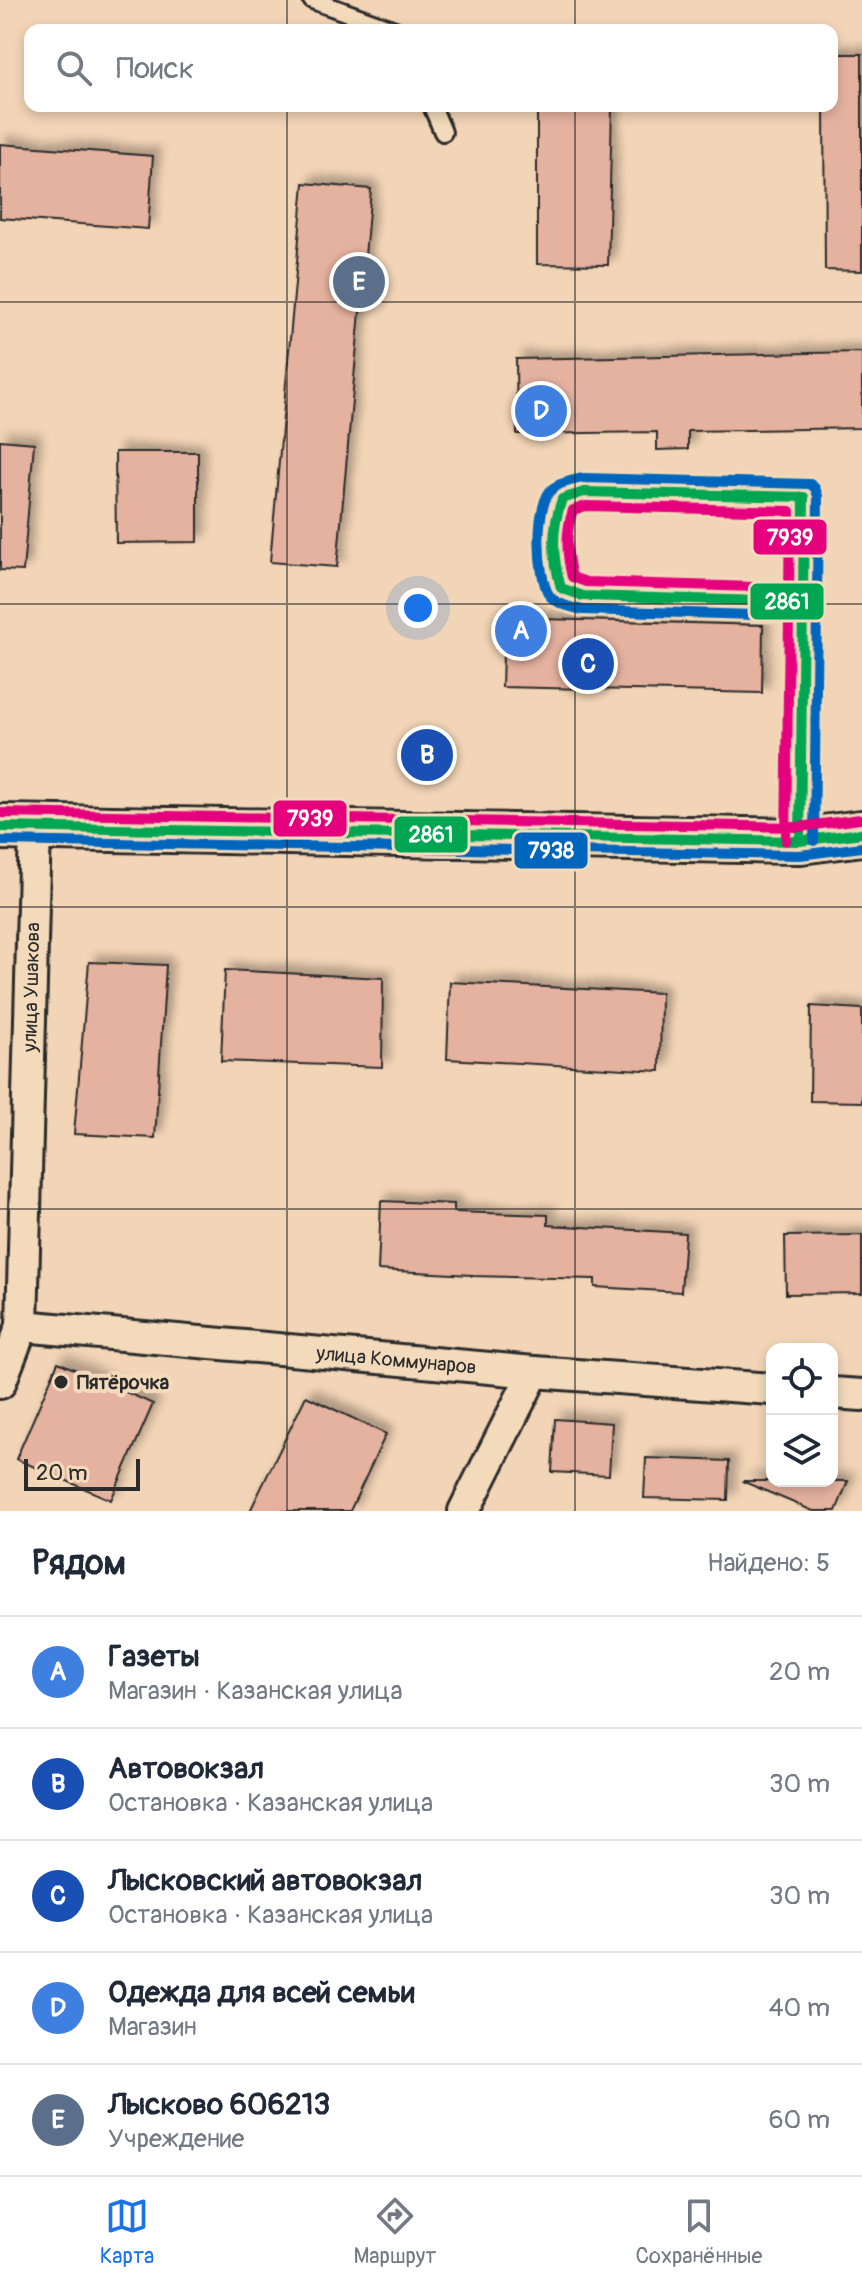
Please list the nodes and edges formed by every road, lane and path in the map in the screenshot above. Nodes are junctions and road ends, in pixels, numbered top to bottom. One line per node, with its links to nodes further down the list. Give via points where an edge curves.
1 (312, 0): 2 (lane)
2 (378, 24)
3 (435, 112): 4 (lane)
4 (443, 132)
5 (804, 602): 5 (lane, via 804,497 584,492 562,499 553,522 553,563 561,588 583,596); 8 (lane)
6 (18, 828): 8 (highway); 9 (street, улица Ушакова)
7 (862, 833): 8 (highway)
8 (800, 841)
9 (22, 1326): 10 (street, улица Коммунаров); 11 (street, улица Ушакова)
10 (534, 1372): 12 (street, улица Коммунаров); 15 (street)
11 (0, 1383)
12 (766, 1389)
13 (838, 1393): 14 (street)
14 (862, 1395)
15 (464, 1511)

